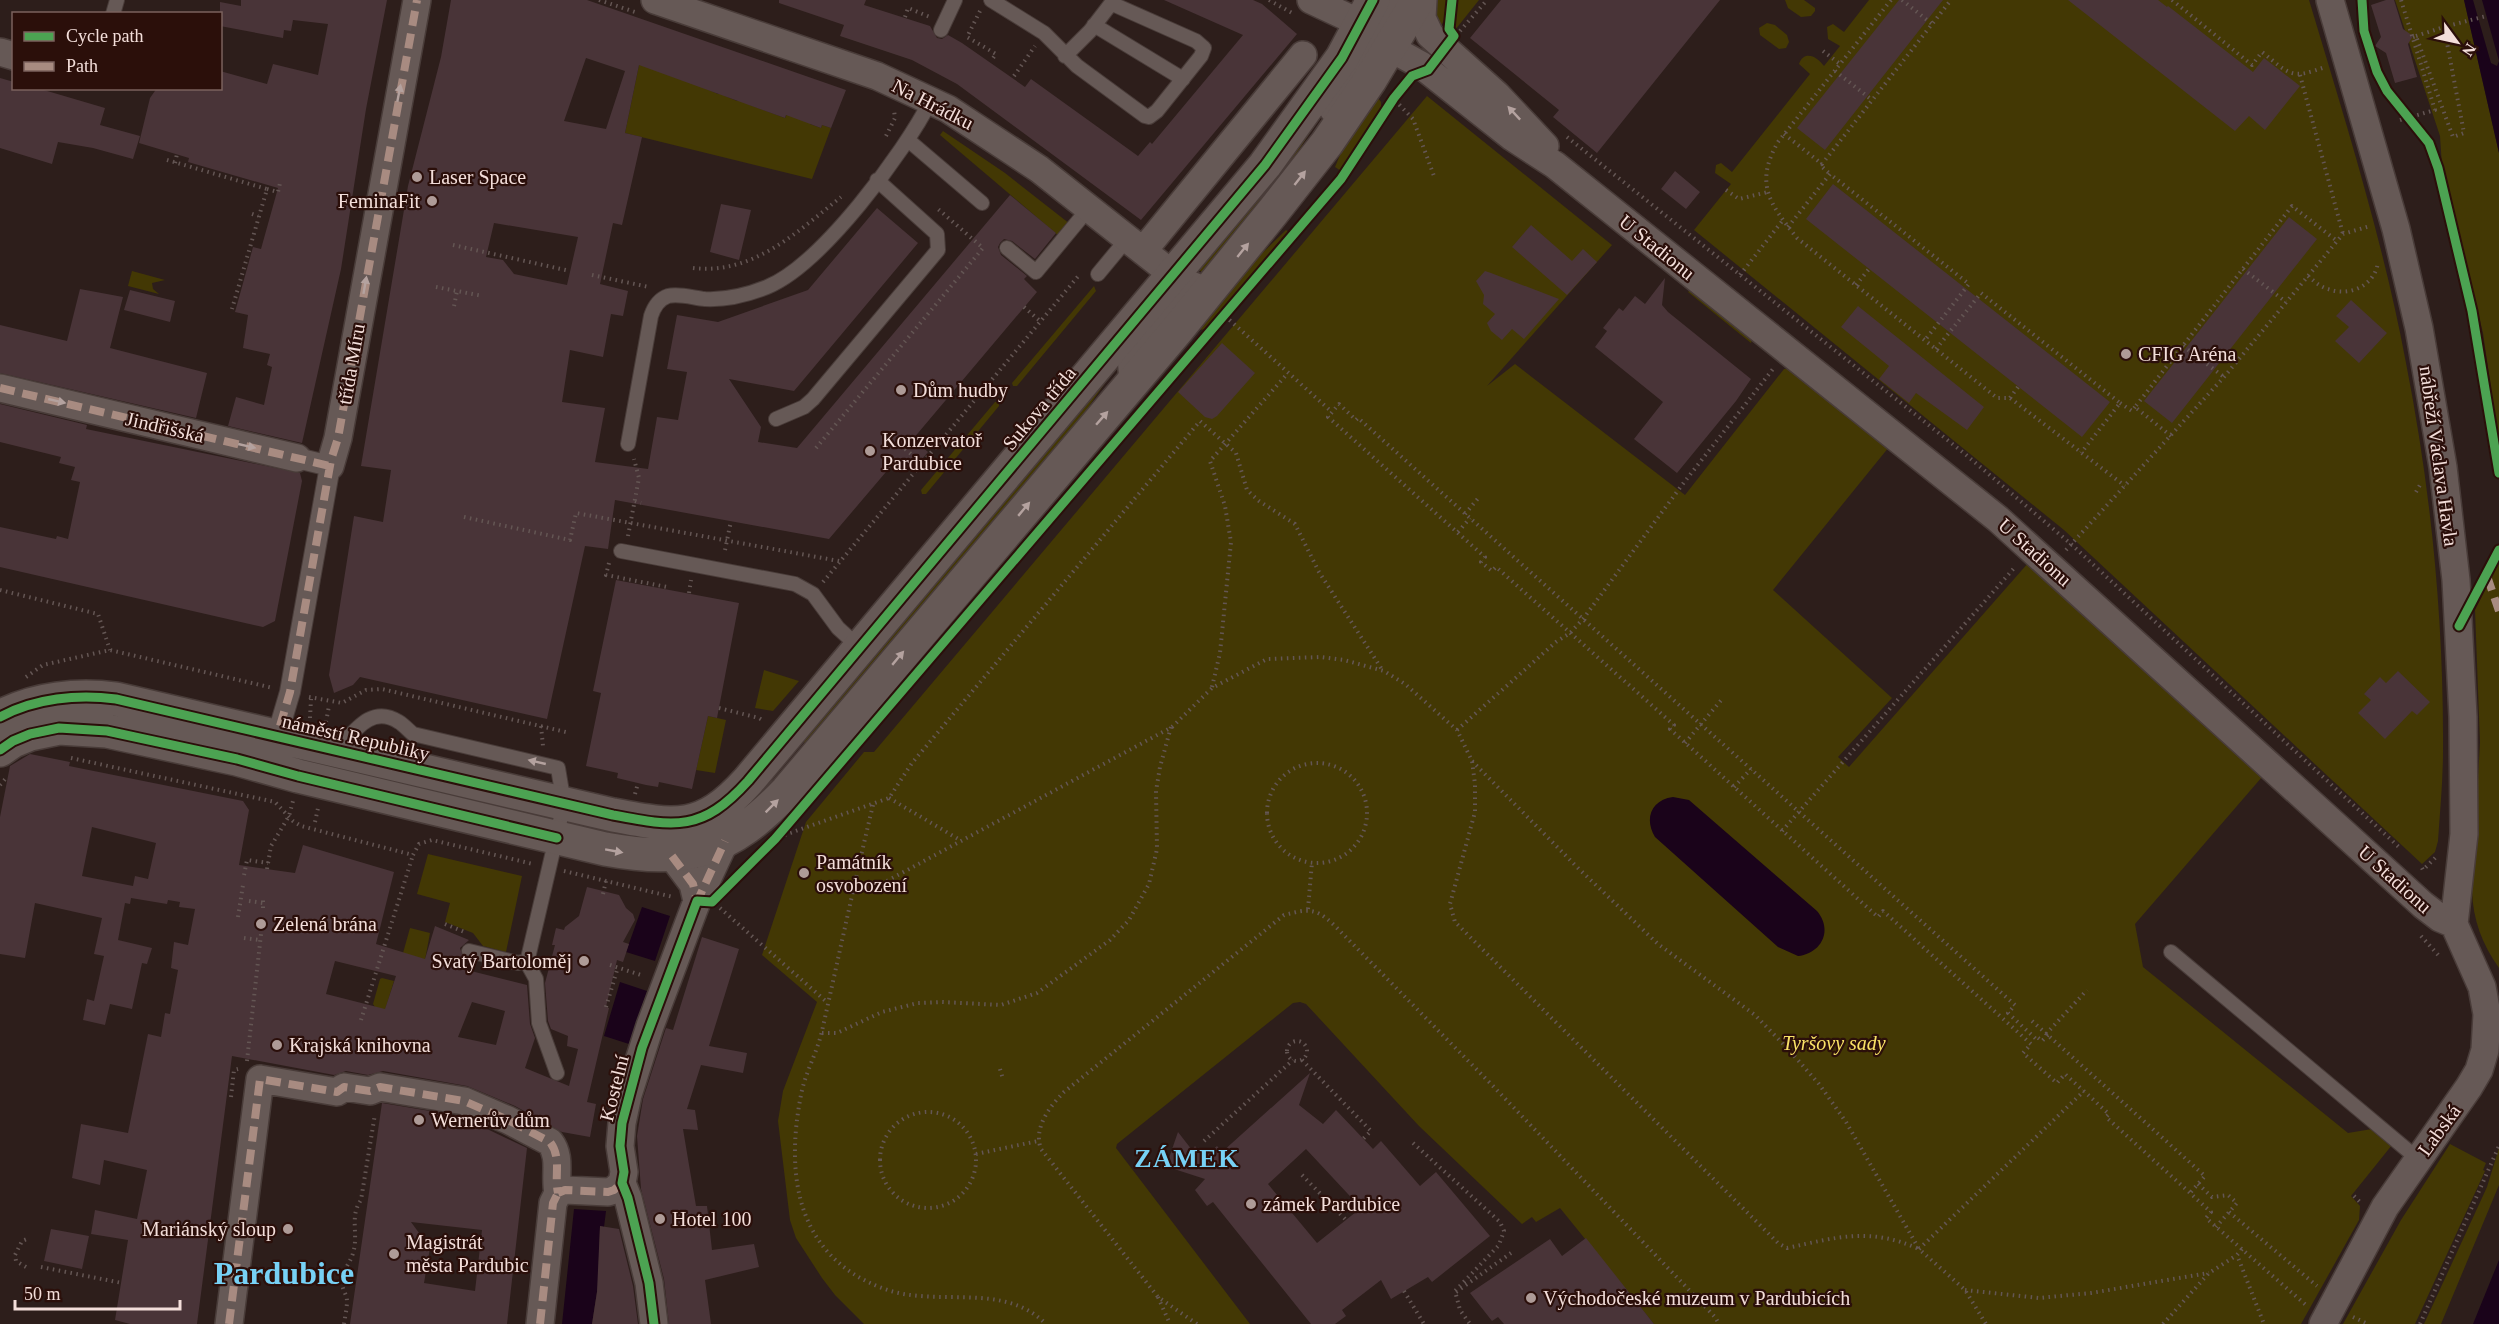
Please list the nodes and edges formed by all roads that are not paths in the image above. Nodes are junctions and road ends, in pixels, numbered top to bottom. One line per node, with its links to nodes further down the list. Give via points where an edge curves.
1 (417, 0): 32 (street, třída Míru, one-way to 1)
2 (955, 0): 11 (lane)
3 (991, 0): 13 (lane, via 1044,33)
4 (1311, 0): 9 (street)
5 (1418, 0): 9 (street, Sukova třída)
6 (1423, 0): 12 (street, U Stadionu, via 1423,24 1430,35)
7 (2330, 0): 45 (street, nábřeží Václava Havla, via 2396,229 2420,328 2443,466 2456,580 2463,717 2464,834)
8 (649, 8): 16 (street, Na Hrádku, via 877,76)
9 (1384, 22): 12 (street, U Stadionu, via 1420,34); 19 (street, U Stadionu, via 1428,70); 25 (street, Sukova třída, via 1342,58 1265,165); 26 (street, Sukova třída, one-way to 9, via 1327,142)
10 (1094, 25): 13 (lane); 15 (lane); 15 (lane, via 1106,8 1115,5 1196,41 1202,45 1203,53)
11 (943, 26)
12 (1449, 38): 19 (street, U Stadionu, one-way to 12, via 1559,162)
13 (1065, 56): 15 (lane, via 1145,116 1153,114)
14 (1303, 56): 22 (street)
15 (1183, 79)
16 (926, 109): 17 (lane); 21 (street, Na Hrádku, via 1006,145)
17 (908, 140): 18 (lane); 20 (lane)
18 (877, 180): 29 (lane, via 937,234 938,250 813,399); 30 (lane, via 807,261 780,281 737,297 676,296 657,303 651,316)
19 (1599, 200): 45 (street, U Stadionu, via 1998,519 2423,905)
20 (982, 203)
21 (1089, 208): 22 (street, Na Hrádku); 23 (lane, via 1036,272)
22 (1135, 245): 24 (lane); 25 (street, Na Hrádku)
23 (1007, 248)
24 (1091, 271)
25 (1174, 276): 26 (street, Na Hrádku); 27 (street, via 1182,285 1181,295 1131,356); 34 (street, Sukova třída)
26 (1223, 297): 27 (street, Sukova třída)
27 (1133, 382): 41 (street, Sukova třída, one-way to 27, via 762,816 787,791)
28 (0, 388): 31 (street, Jindřišská, one-way to 31)
29 (776, 419)
30 (628, 444)
31 (297, 458): 32 (street, Jindřišská)
32 (330, 466): 36 (street, třída Míru, via 290,692)
33 (621, 551): 34 (lane, via 795,584 813,594 838,628)
34 (860, 648): 41 (street, Sukova třída, via 728,801)
35 (0, 717): 36 (street, náměstí Republiky, via 44,702 101,697)
36 (278, 731): 37 (street, náměstí Republiky); 38 (street, via 265,747)
37 (335, 752): 40 (street, náměstí Republiky); 40 (lane, one-way to 37, via 560,771 555,766 414,734 387,717 368,718)
38 (237, 759): 39 (street, via 74,727 30,734 13,741); 42 (street)
39 (4, 763)
40 (564, 804): 41 (street, náměstí Republiky); 42 (lane)
41 (715, 829): 43 (street, via 704,850); 44 (street, Kostelní)
42 (553, 853): 43 (street, one-way to 43); 48 (lane)
43 (672, 856): 44 (street)
44 (705, 901): 51 (street, Kostelní, via 650,1026 628,1095 620,1140)
45 (2454, 924): 50 (street, Labská, via 2482,987 2487,1014 2485,1050 2469,1088)
46 (469, 951): 48 (lane, via 518,963)
47 (2171, 952): 50 (lane)
48 (526, 961): 49 (lane, via 536,979 539,1023)
49 (557, 1073)
50 (2418, 1159): 53 (street, Labská, via 2367,1237)
51 (622, 1183): 52 (street, via 608,1192); 56 (street, Kostelní, via 649,1283)
52 (558, 1192): 54 (street, via 557,1153 545,1138 464,1101 380,1086 370,1091 344,1087 337,1092 260,1079); 55 (street, via 553,1203)
53 (2334, 1318)
54 (229, 1324)
55 (540, 1324)
56 (654, 1324)

